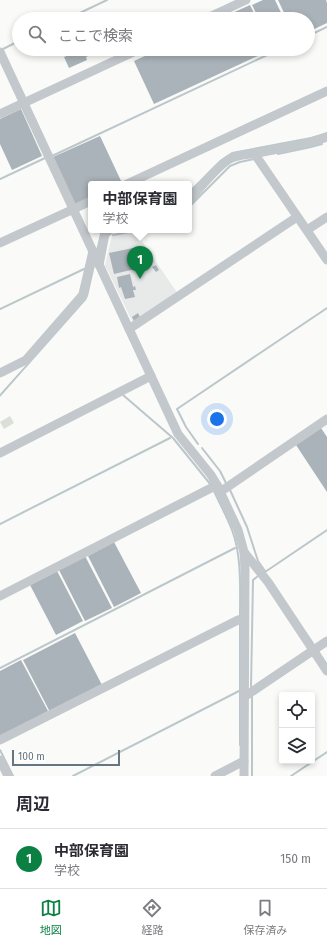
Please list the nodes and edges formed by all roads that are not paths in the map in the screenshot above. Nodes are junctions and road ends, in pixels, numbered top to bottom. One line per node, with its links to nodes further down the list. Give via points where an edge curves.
1 (246, 0): 2 (street)
2 (220, 12)
3 (0, 52): 6 (street)
4 (125, 56): 6 (street)
5 (327, 91): 10 (street)
6 (24, 103): 7 (street); 13 (street)
7 (0, 114)
8 (327, 137): 9 (street)
9 (254, 153): 11 (street, via 240,154 228,160); 15 (street)
10 (133, 181)
11 (192, 197)
12 (88, 202): 13 (street)
13 (73, 209): 18 (street); 19 (street)
14 (327, 216): 16 (street)
15 (297, 217): 16 (street); 21 (street)
16 (307, 230): 20 (street)
17 (107, 233): 19 (street)
18 (0, 243)
19 (96, 258): 21 (street); 22 (street, via 81,297 26,360)
20 (327, 260)
21 (129, 329): 23 (street)
22 (0, 372)
23 (151, 376): 25 (street); 26 (street, via 178,434)
24 (327, 419): 26 (street)
25 (0, 453)
26 (219, 489): 27 (street, via 238,530); 28 (street)
27 (244, 552): 29 (street); 31 (street, via 268,582)
28 (0, 596)
29 (244, 620): 33 (street); 34 (street, via 238,620)
30 (327, 641): 31 (street)
31 (313, 650): 32 (street); 33 (street)
32 (327, 671)
33 (244, 696): 36 (street)
34 (0, 740)
35 (0, 760): 37 (street)
36 (244, 761): 38 (street); 39 (street)
37 (8, 776)
38 (215, 776)
39 (244, 776)

